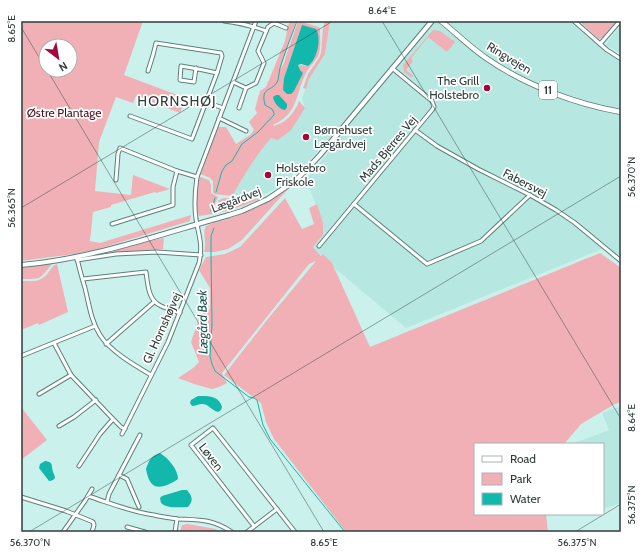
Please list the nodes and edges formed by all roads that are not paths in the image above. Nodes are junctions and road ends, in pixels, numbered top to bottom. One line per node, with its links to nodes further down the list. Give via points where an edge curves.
1 (224, 21): 7 (street)
2 (256, 21): 8 (street, Gl. Hornshøjvej)
3 (432, 21): 14 (street, Lægårdvej)
4 (441, 21): 22 (main road, Ringvejen / 11, via 485,57 523,79 577,101)
5 (574, 21): 11 (street)
6 (620, 21): 11 (street)
7 (234, 22): 8 (street)
8 (254, 27): 10 (street); 17 (street, Gl. Hornshøjvej)
9 (286, 28): 10 (street, via 274,23)
10 (266, 31): 18 (street, via 258,52 264,62 256,83)
11 (600, 44): 12 (street)
12 (621, 59)
13 (196, 68): 13 (street, via 194,82 180,80 181,66); 16 (street)
14 (392, 68): 25 (street, Mads Bjerres Vej, via 434,104); 33 (street, Lægårdvej, via 296,180 268,199 242,211)
15 (148, 71): 16 (street, via 156,43 221,53)
16 (217, 73): 19 (street)
17 (233, 82): 18 (street); 20 (street, Gl. Hornshøjvej)
18 (246, 88): 21 (street)
19 (206, 102): 20 (street); 23 (street, via 192,138)
20 (223, 108): 24 (street, Gl. Hornshøjvej)
21 (239, 108)
22 (621, 112)
23 (130, 116)
24 (219, 118): 26 (street); 28 (street, Gl. Hornshøjvej)
25 (415, 130): 30 (street, Fabersvej, via 437,146); 31 (street, Mads Bjerres Vej)
26 (246, 131)
27 (177, 171): 28 (street); 29 (street, via 120,148); 32 (street, via 173,187 173,205)
28 (197, 178): 33 (street, Gl. Hornshøjvej)
29 (116, 180)
30 (530, 195): 31 (street, via 480,241 427,264); 37 (street, Fabersvej, via 575,223)
31 (354, 204): 34 (street, Mads Bjerres Vej)
32 (112, 224)
33 (197, 224): 35 (street, Gl. Hornshøjvej, via 201,242); 36 (street, Lægårdvej)
34 (319, 246)
35 (200, 255): 36 (street, via 157,252); 41 (street, Gl. Hornshøjvej)
36 (77, 259): 38 (street, Lægårdvej); 39 (street)
37 (621, 261)
38 (21, 265)
39 (83, 279): 40 (street, via 146,272); 42 (street)
40 (154, 302): 41 (street); 44 (street)
41 (180, 313): 47 (street, Gl. Hornshøjvej)
42 (95, 326): 43 (street); 44 (street)
43 (54, 343): 45 (street); 46 (street)
44 (106, 344): 47 (street)
45 (21, 356)
46 (71, 375): 48 (street); 49 (street)
47 (151, 375): 52 (street, Gl. Hornshøjvej)
48 (39, 394)
49 (96, 400): 50 (street); 51 (street)
50 (113, 419): 52 (street); 55 (street)
51 (59, 426)
52 (125, 429): 53 (street, Gl. Hornshøjvej)
53 (122, 434)
54 (140, 435): 56 (street)
55 (79, 466)
56 (119, 475): 60 (street); 61 (street, via 127,479)
57 (92, 489): 58 (street)
58 (88, 496): 60 (street); 63 (street)
59 (21, 497): 63 (street)
60 (107, 502): 64 (street, via 130,510)
61 (139, 506)
62 (277, 509): 65 (street); 65 (street, Løven, via 213,428 191,445); 74 (street, Løven)
63 (76, 515): 68 (street); 69 (street, via 94,522)
64 (177, 519): 71 (street); 72 (street, via 212,522)
65 (254, 526): 73 (street)
66 (127, 527): 67 (street)
67 (135, 531): 70 (street)
68 (63, 532)
69 (92, 532)
70 (145, 532)
71 (175, 532)
72 (232, 532)
73 (247, 532)
74 (295, 532)

